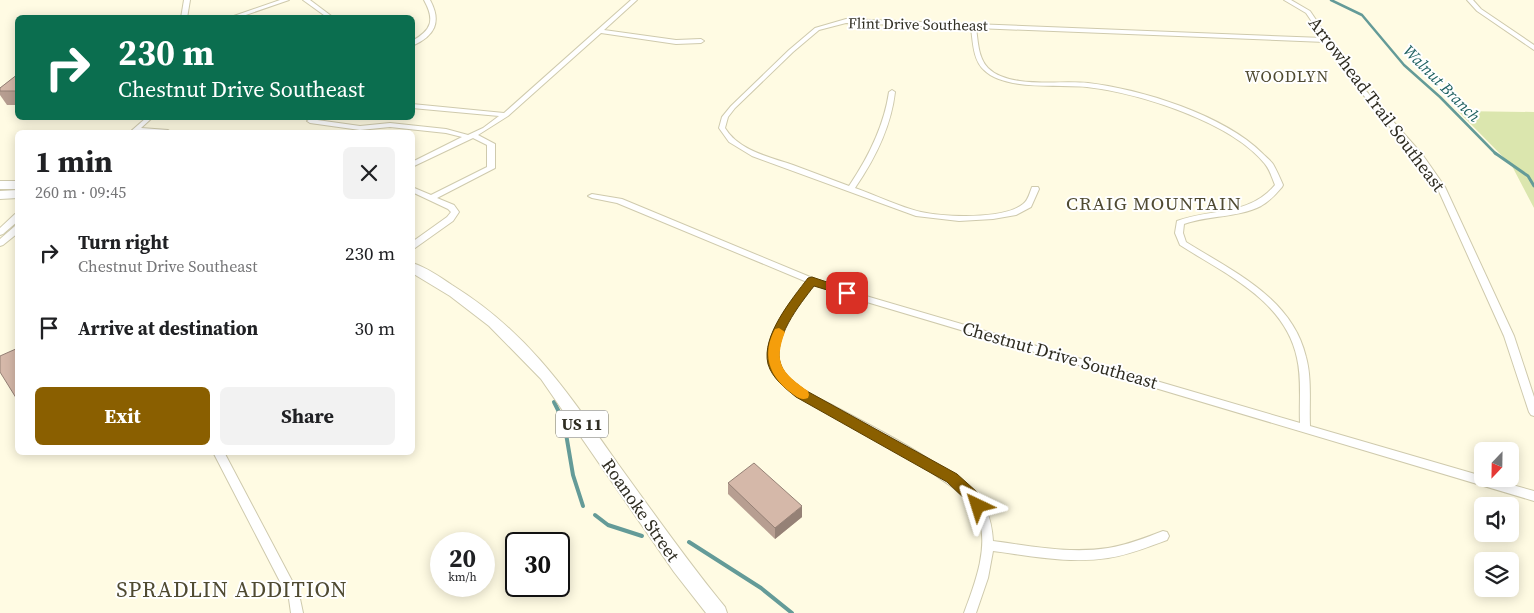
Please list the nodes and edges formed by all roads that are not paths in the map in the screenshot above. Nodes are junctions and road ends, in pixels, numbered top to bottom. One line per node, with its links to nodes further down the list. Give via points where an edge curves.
1 (187, 0): 8 (street)
2 (286, 0): 9 (street)
3 (306, 0): 10 (street)
4 (427, 0): 15 (street, via 434,10 434,24 430,32)
5 (634, 0): 12 (street)
6 (1287, 0): 13 (street, Arrowhead Trail Southeast, via 1308,12)
7 (1470, 0): 16 (street, via 1479,10)
8 (184, 15)
9 (239, 15)
10 (328, 15)
11 (973, 25): 13 (street, Flint Drive Southeast); 28 (street, Flint Drive Southeast, via 846,21 826,25 791,50 725,117 722,128 736,145); 43 (street, via 981,64 991,74 1010,80 1089,85 1160,102 1217,124 1244,140 1272,167 1279,185 1264,202 1234,212 1191,218 1180,224 1178,233 1183,243 1250,285 1279,311 1289,325 1298,342 1302,360)
12 (601, 31): 14 (street, via 676,42); 19 (street)
13 (1326, 40): 42 (street, Arrowhead Trail Southeast, via 1363,92 1419,156 1441,187 1510,336)
14 (701, 41)
15 (415, 42)
16 (1534, 48)
17 (892, 92): 28 (street, via 871,154)
18 (415, 106): 19 (street)
19 (506, 115): 24 (street)
20 (147, 120): 23 (street)
21 (310, 121): 22 (street, via 360,128)
22 (390, 121): 24 (street)
23 (134, 130)
24 (471, 136): 25 (street); 34 (street, via 491,144 491,168)
25 (415, 164)
26 (0, 184): 27 (main road)
27 (15, 185)
28 (850, 189): 29 (street, Flint Drive Southeast, via 919,214 959,219 1013,213 1028,205)
29 (1035, 189)
30 (415, 190): 34 (street)
31 (15, 194): 32 (main road)
32 (0, 195)
33 (592, 196): 41 (street, Chestnut Drive Southeast, via 619,201)
34 (432, 197): 39 (street, via 455,212 450,220)
35 (15, 219): 37 (street)
36 (15, 230): 38 (street)
37 (0, 232)
38 (0, 242)
39 (415, 244)
40 (415, 269): 48 (main road, Roanoke Street / US 11, via 440,282 489,318 544,373)
41 (812, 281): 43 (street, Chestnut Drive Southeast); 47 (street, via 785,320 773,348 774,365 784,380 800,393 952,478 972,496 984,515)
42 (1534, 412)
43 (1305, 427): 45 (street, Chestnut Drive Southeast)
44 (220, 455): 49 (street, via 295,598)
45 (1534, 496)
46 (1163, 536): 47 (street, via 1130,548 1099,554)
47 (988, 545): 50 (street, via 983,578)
48 (715, 612)
49 (297, 613)
50 (970, 613)

